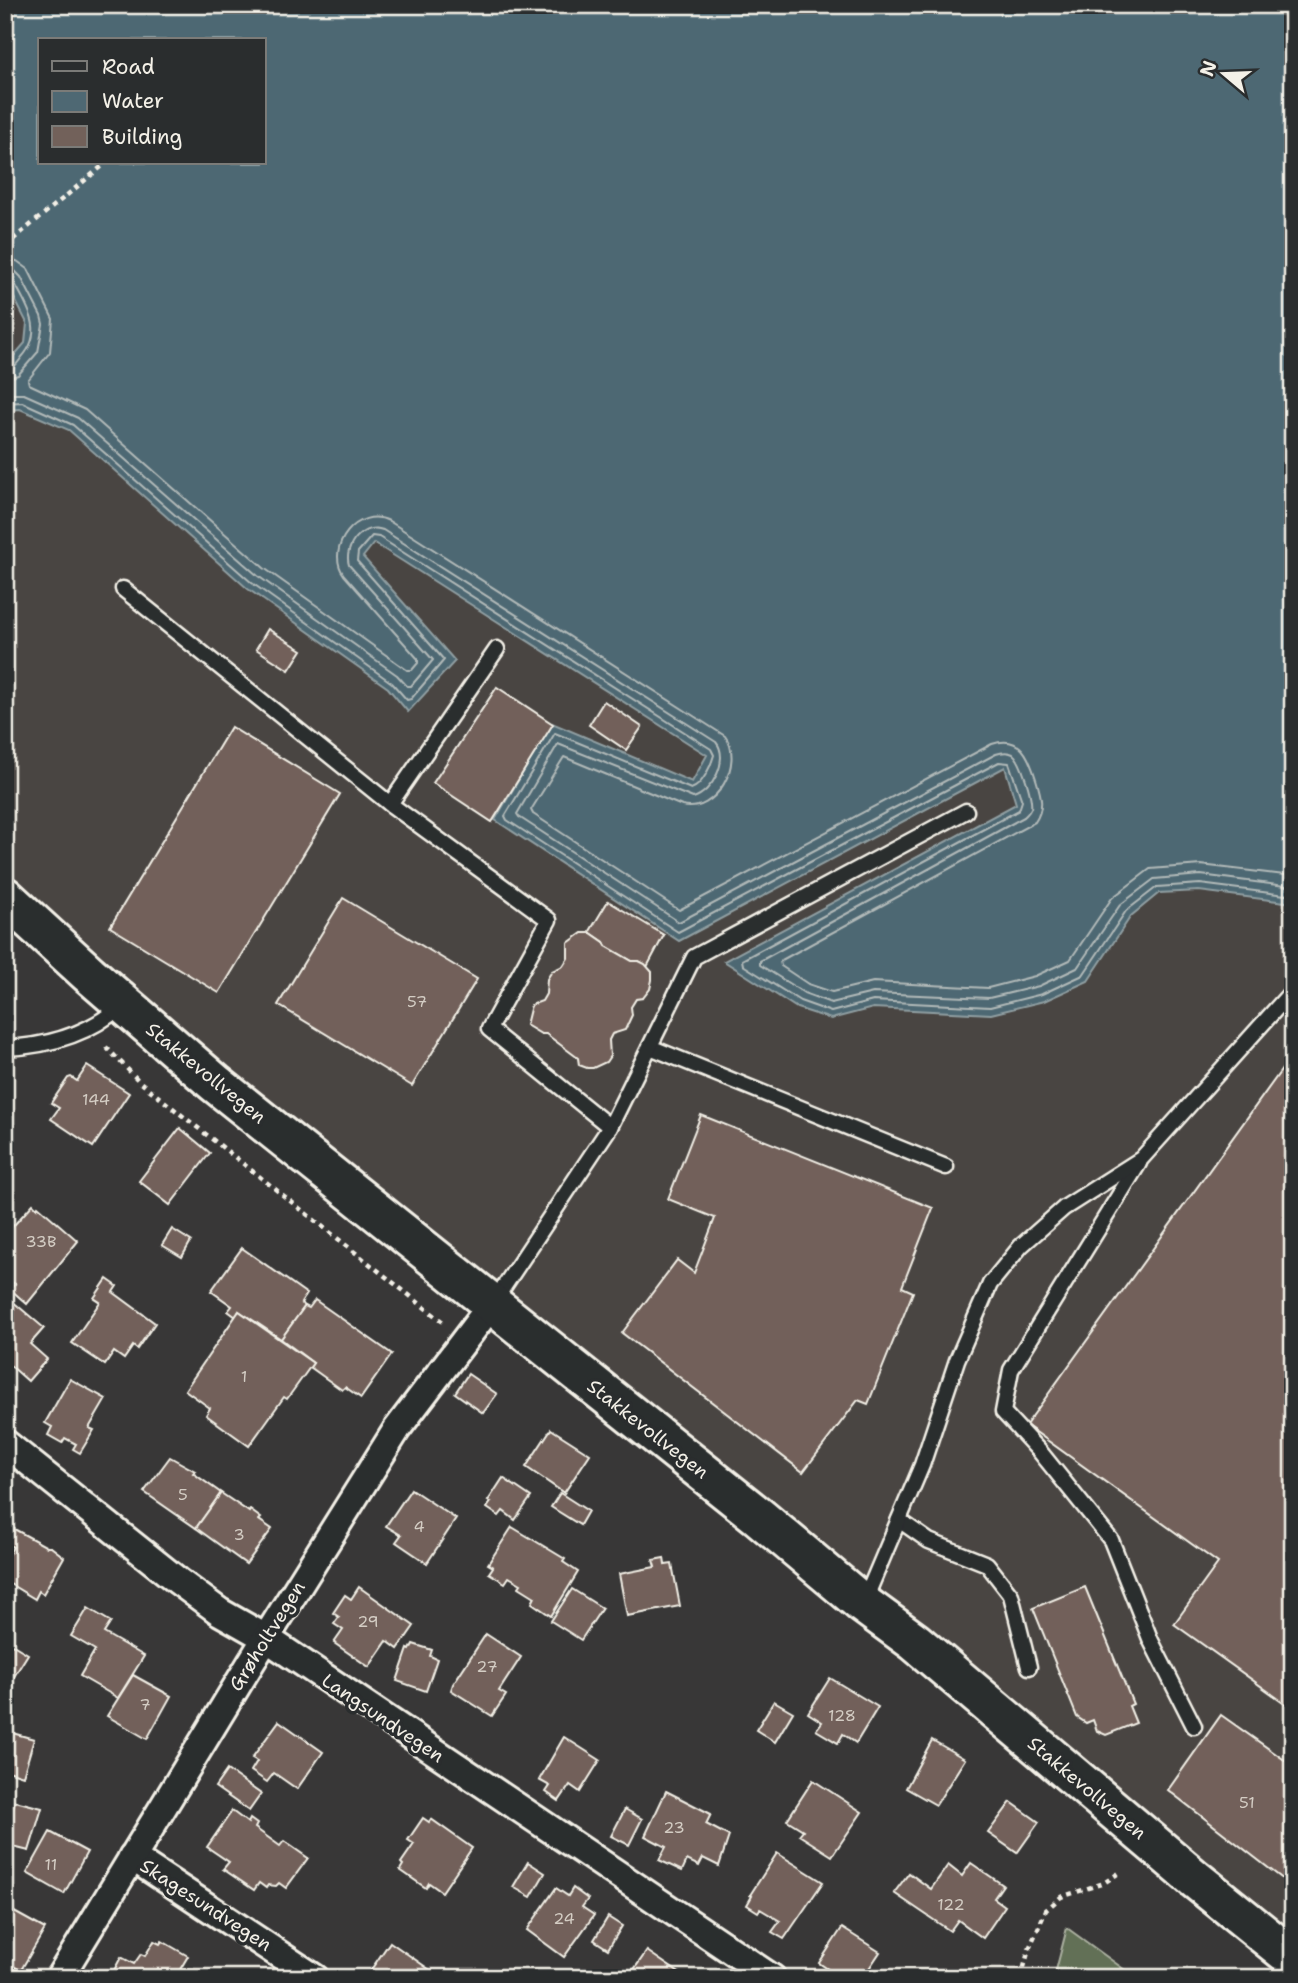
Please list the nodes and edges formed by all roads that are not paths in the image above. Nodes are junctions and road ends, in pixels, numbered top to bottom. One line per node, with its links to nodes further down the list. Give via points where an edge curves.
1 (123, 589): 3 (lane)
2 (496, 649): 3 (lane)
3 (390, 804): 10 (lane, via 549,920 489,1029)
4 (967, 811): 8 (lane, via 694,957)
5 (5, 897): 7 (street, Stakkevollvegen)
6 (1293, 989): 11 (lane)
7 (123, 1004): 9 (lane, via 70,1038); 13 (street, Stakkevollvegen)
8 (650, 1047): 10 (lane); 12 (lane)
9 (5, 1048)
10 (610, 1127): 13 (lane)
11 (1141, 1159): 15 (lane, via 1064,1208 1021,1246 990,1284); 19 (lane, via 1011,1370 1003,1412 1111,1540 1151,1641)
12 (946, 1167)
13 (492, 1304): 16 (street, Stakkevollvegen); 17 (street, Grøholtvegen, via 397,1429)
14 (5, 1443): 17 (street, Langsundvegen, via 178,1581)
15 (899, 1520): 16 (lane); 18 (lane, via 929,1541 987,1564 1011,1595)
16 (863, 1604): 21 (street, Stakkevollvegen, via 915,1642)
17 (265, 1638): 20 (street, Grøholtvegen); 24 (street, Langsundvegen)
18 (1029, 1667)
19 (1194, 1726)
20 (132, 1857): 22 (street, Grøholtvegen); 23 (street, Skagesundvegen)
21 (1293, 1958)
22 (59, 1978)
23 (315, 1978)
24 (772, 1978)

